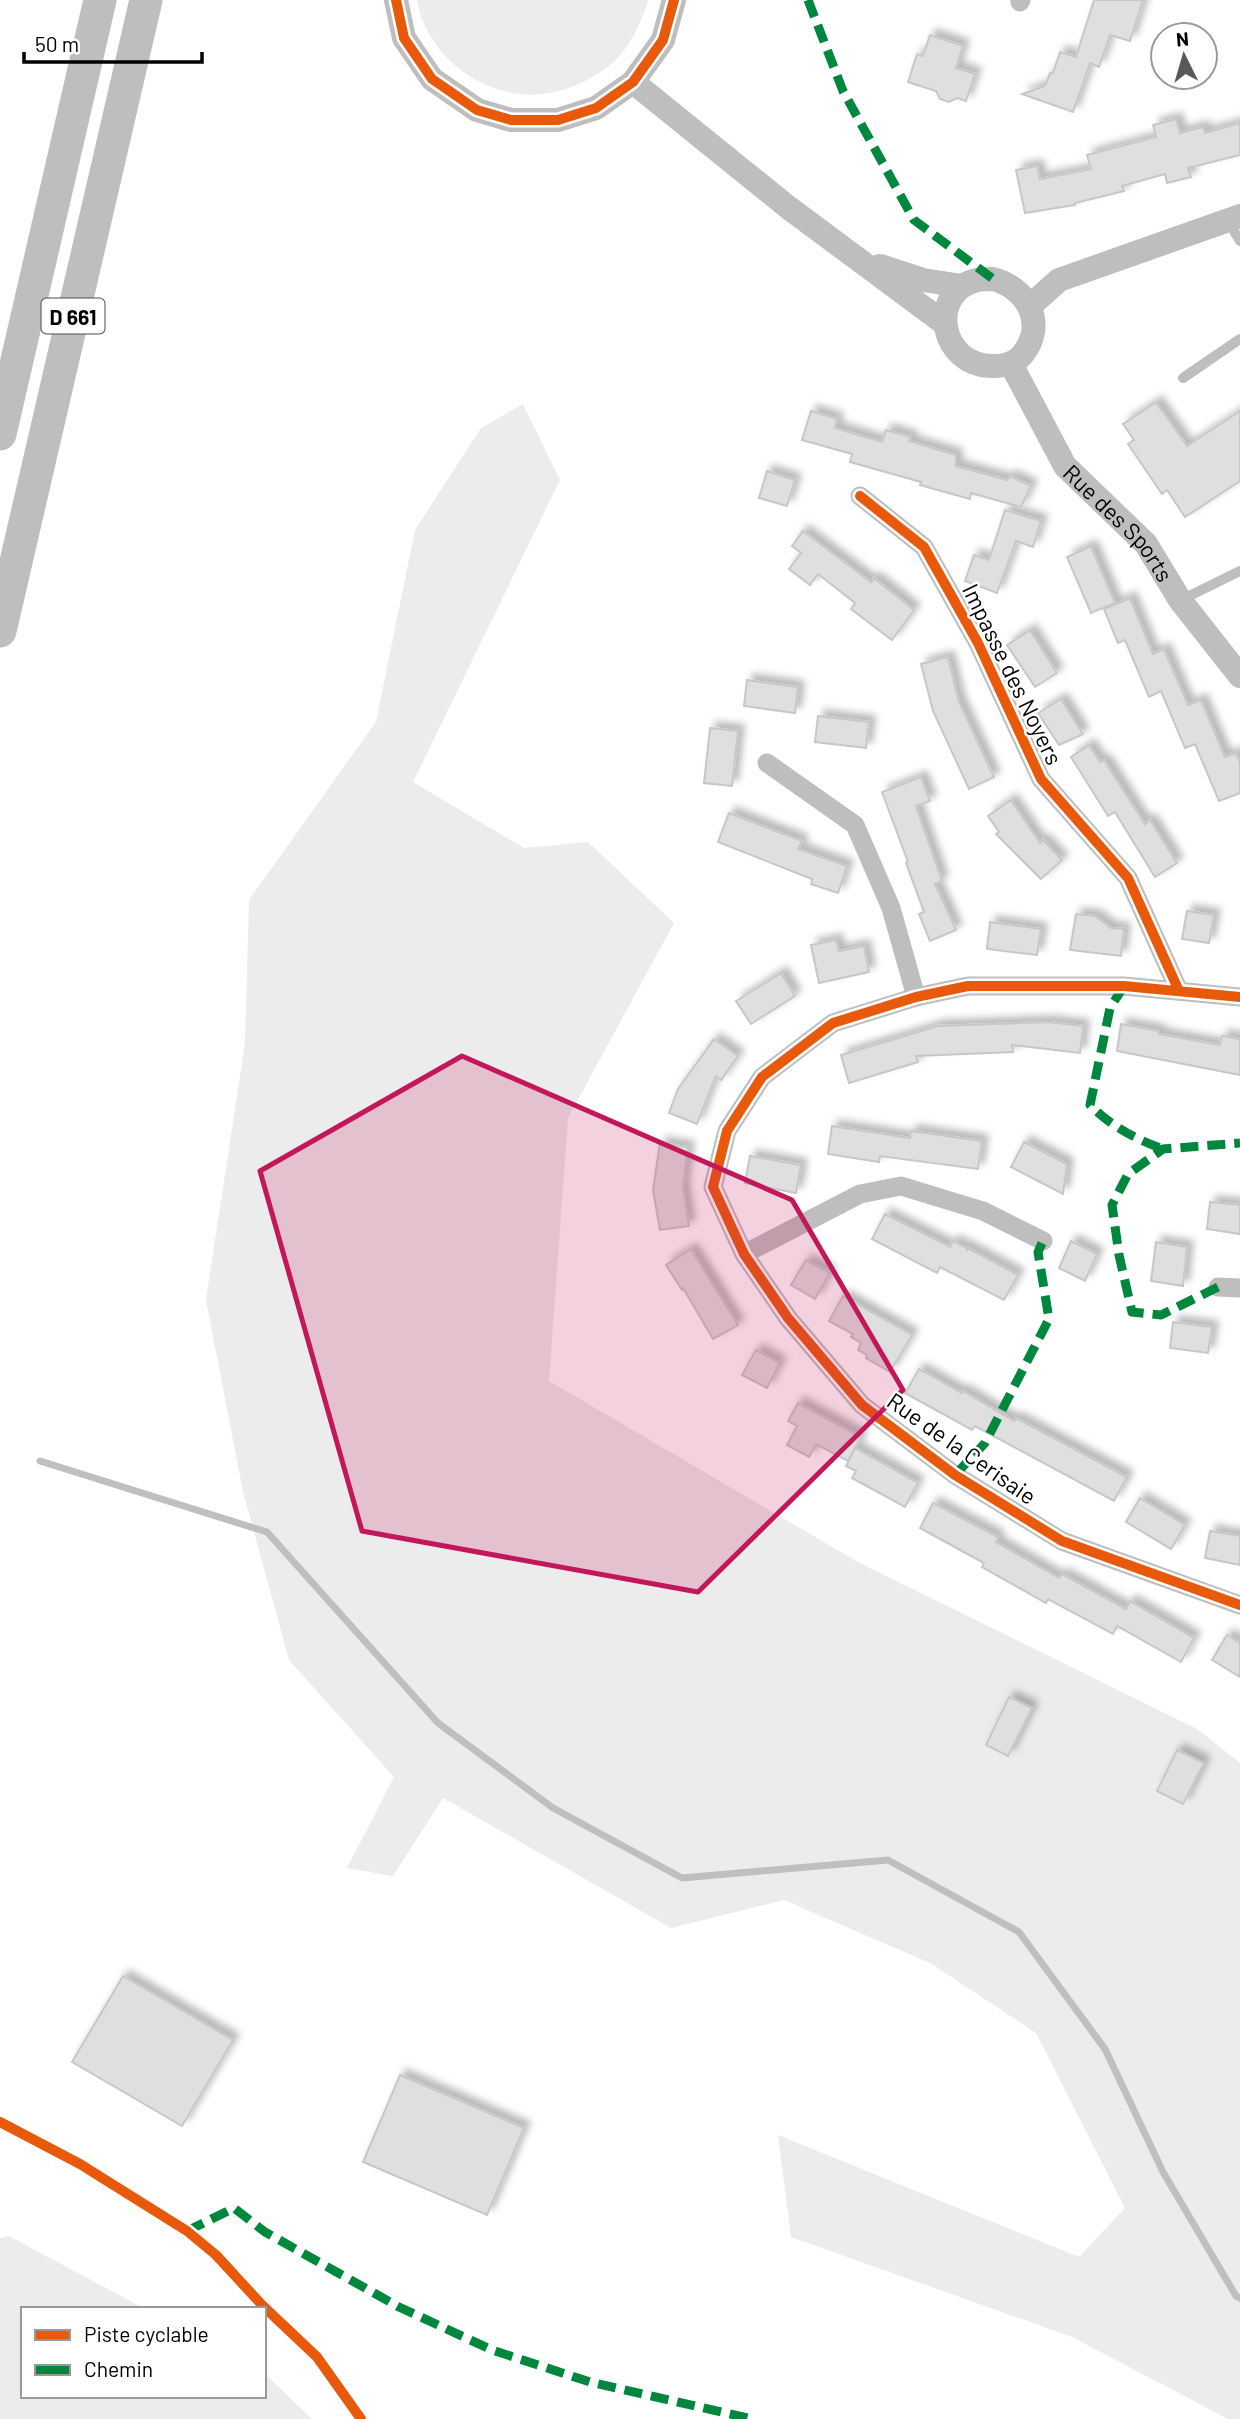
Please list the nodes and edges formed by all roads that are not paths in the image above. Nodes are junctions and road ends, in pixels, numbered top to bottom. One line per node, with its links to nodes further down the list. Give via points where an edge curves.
1 (100, 0): 14 (highway, D 661)
2 (146, 0): 18 (highway, D 661)
3 (396, 0): 5 (street, via 404,38 432,79 477,110 511,120 558,120 596,108)
4 (674, 0): 5 (street, via 663,40)
5 (633, 82): 7 (street)
6 (1236, 226): 9 (street, via 1059,280)
7 (850, 254): 8 (street, via 923,280); 10 (street)
8 (962, 286): 9 (street, via 977,280 1006,282); 10 (street)
9 (1030, 306): 12 (street, via 1032,334 1023,354)
10 (944, 323): 12 (street, via 954,349 966,359 983,366)
11 (1240, 339): 13 (lane)
12 (1011, 364): 17 (street, Rue des Sports, via 1065,466 1146,544)
13 (1183, 378)
14 (0, 434)
15 (860, 496): 21 (street, Impasse des Noyers, via 923,547 978,643 1041,779 1128,877)
16 (1240, 571): 17 (lane)
17 (1180, 600): 19 (street, Rue des Sports)
18 (0, 631)
19 (1240, 676)
20 (767, 763): 22 (street, via 855,825 891,908)
21 (1180, 991): 22 (street, Rue de la Cerisaie, via 1124,986 968,986); 23 (street, Rue de la Cerisaie)
22 (916, 997): 25 (street, Rue de la Cerisaie, via 833,1023 762,1077 727,1131 713,1188)
23 (1240, 997)
24 (1043, 1241): 25 (street, via 983,1211 901,1186 860,1194)
25 (744, 1254): 28 (street, Rue de la Cerisaie, via 788,1318 862,1405 955,1475 1062,1541)
26 (1218, 1287): 27 (street)
27 (1240, 1288)
28 (1240, 1605)

